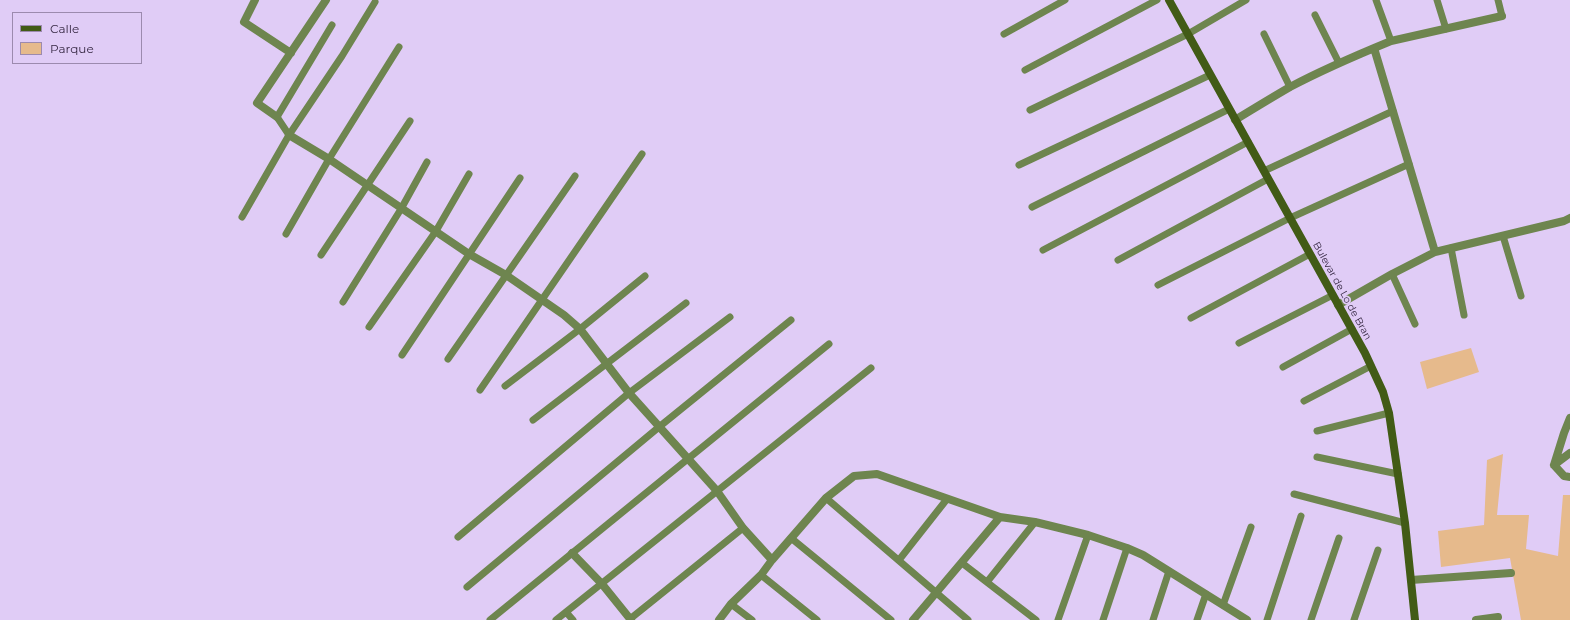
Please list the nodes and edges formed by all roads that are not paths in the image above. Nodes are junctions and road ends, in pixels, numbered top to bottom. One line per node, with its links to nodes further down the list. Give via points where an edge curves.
1 (255, 0): 21 (street, via 244,22)
2 (326, 0): 21 (street)
3 (1066, 0): 15 (lane)
4 (1157, 0): 23 (lane)
5 (1169, 0): 16 (street, Bulevar de Lo de Bran)
6 (1246, 0): 16 (lane)
7 (1376, 0): 18 (lane)
8 (1437, 0): 14 (lane)
9 (1498, 0): 12 (lane)
10 (375, 2): 32 (lane, via 351,43)
11 (1315, 15): 22 (lane)
12 (1502, 16): 14 (street)
13 (332, 25): 29 (lane)
14 (1446, 29): 18 (street)
15 (1004, 34)
16 (1188, 34): 24 (street, Bulevar de Lo de Bran); 27 (lane)
17 (1264, 34): 25 (lane)
18 (1391, 41): 20 (street)
19 (400, 46): 35 (lane)
20 (1374, 48): 22 (street); 28 (street)
21 (291, 53): 29 (street, via 257,103)
22 (1339, 63): 25 (street)
23 (1025, 70)
24 (1210, 74): 26 (street, Bulevar de Lo de Bran); 38 (lane)
25 (1290, 87): 30 (street)
26 (1230, 109): 30 (street, Bulevar de Lo de Bran); 45 (lane)
27 (1030, 110)
28 (1393, 111): 37 (street); 39 (lane)
29 (277, 117): 32 (lane)
30 (1235, 120): 33 (street, Bulevar de Lo de Bran)
31 (410, 122): 44 (lane)
32 (289, 135): 35 (street); 47 (lane)
33 (1248, 142): 39 (street, Bulevar de Lo de Bran); 54 (lane)
34 (642, 154): 66 (lane)
35 (329, 158): 44 (street); 51 (lane)
36 (427, 162): 46 (lane)
37 (1409, 164): 48 (lane); 55 (street)
38 (1019, 165)
39 (1264, 171): 43 (street, Bulevar de Lo de Bran)
40 (469, 174): 50 (lane)
41 (575, 176): 61 (lane)
42 (520, 178): 56 (lane)
43 (1268, 179): 48 (street, Bulevar de Lo de Bran); 59 (lane)
44 (367, 185): 46 (street); 58 (lane)
45 (1032, 207)
46 (401, 208): 50 (street); 67 (lane)
47 (242, 217)
48 (1290, 218): 57 (street, Bulevar de Lo de Bran); 63 (lane)
49 (1570, 218): 52 (street)
50 (436, 231): 56 (street); 75 (lane)
51 (286, 234)
52 (1503, 236): 53 (street); 65 (lane)
53 (1451, 248): 55 (street); 70 (lane)
54 (1043, 250)
55 (1435, 252): 60 (street)
56 (469, 254): 61 (street); 80 (lane)
57 (1310, 254): 64 (street, Bulevar de Lo de Bran); 72 (lane)
58 (321, 255)
59 (1118, 260)
60 (1392, 274): 69 (street); 74 (lane)
61 (506, 275): 66 (street); 81 (lane)
62 (645, 276): 76 (lane)
63 (1158, 285)
64 (1333, 294): 69 (street, Bulevar de Lo de Bran); 78 (lane)
65 (1521, 296)
66 (542, 300): 76 (street); 87 (lane)
67 (343, 302)
68 (686, 303): 82 (lane)
69 (1338, 305): 77 (street, Bulevar de Lo de Bran)
70 (1464, 315)
71 (730, 317): 88 (lane)
72 (1191, 318)
73 (791, 320): 93 (lane)
74 (1415, 324)
75 (369, 327)
76 (580, 329): 82 (street); 86 (lane)
77 (1352, 329): 83 (street, Bulevar de Lo de Bran); 85 (lane)
78 (1239, 343)
79 (829, 344): 97 (lane)
80 (402, 355)
81 (448, 359)
82 (606, 363): 88 (street); 92 (lane)
83 (1371, 366): 89 (lane); 90 (street, Bulevar de Lo de Bran)
84 (871, 368): 101 (lane)
85 (1283, 368)
86 (505, 386)
87 (480, 390)
88 (629, 393): 93 (street); 112 (lane)
89 (1304, 401)
90 (1389, 413): 94 (lane); 99 (street, Bulevar de Lo de Bran)
91 (1570, 418): 98 (street)
92 (533, 420)
93 (660, 427): 97 (street); 127 (lane)
94 (1317, 431)
95 (1570, 453): 98 (street)
96 (1317, 458): 99 (lane)
97 (688, 460): 101 (street); 117 (lane)
98 (1554, 465): 100 (street, via 1564,476)
99 (1398, 474): 108 (street, Bulevar de Lo de Bran)
100 (1570, 478)
101 (717, 491): 110 (street); 126 (lane)
102 (1294, 494): 108 (lane)
103 (826, 498): 104 (street, via 854,476 877,474); 113 (street); 119 (lane)
104 (947, 499): 106 (street); 119 (lane)
105 (1301, 516): 150 (lane)
106 (1000, 517): 107 (street); 120 (street)
107 (1035, 522): 111 (street); 125 (lane)
108 (1405, 523): 124 (street, Bulevar de Lo de Bran)
109 (1251, 527): 131 (lane)
110 (744, 528): 118 (street); 134 (lane)
111 (1088, 535): 115 (street); 145 (lane)
112 (458, 537)
113 (791, 538): 118 (street); 141 (lane)
114 (1339, 538): 151 (lane)
115 (1127, 548): 121 (street); 146 (lane)
116 (1378, 550): 152 (lane)
117 (572, 553): 126 (street); 135 (lane)
118 (772, 560): 123 (street)
119 (898, 560): 128 (lane)
120 (962, 563): 125 (lane); 128 (street)
121 (1169, 571): 129 (street); 147 (lane)
122 (1511, 573): 124 (street)
123 (761, 575): 130 (street); 140 (lane)
124 (1411, 580): 153 (street, Bulevar de Lo de Bran)
125 (987, 582): 144 (lane)
126 (602, 584): 132 (lane); 134 (street)
127 (466, 587)
128 (936, 593): 142 (street); 143 (lane)
129 (1206, 594): 131 (street); 148 (lane)
130 (731, 604): 138 (street); 139 (lane)
131 (1223, 605): 149 (street)
132 (566, 612): 136 (lane); 137 (lane)
133 (1498, 617): 154 (street)
134 (631, 619)
135 (490, 620)
136 (556, 620)
137 (573, 620)
138 (719, 620)
139 (752, 620)
140 (817, 620)
141 (891, 620)
142 (913, 620)
143 (968, 620)
144 (1036, 620)
145 (1058, 620)
146 (1103, 620)
147 (1153, 620)
148 (1197, 620)
149 (1247, 620)
150 (1267, 620)
151 (1311, 620)
152 (1354, 620)
153 (1415, 620)
154 (1476, 620)

